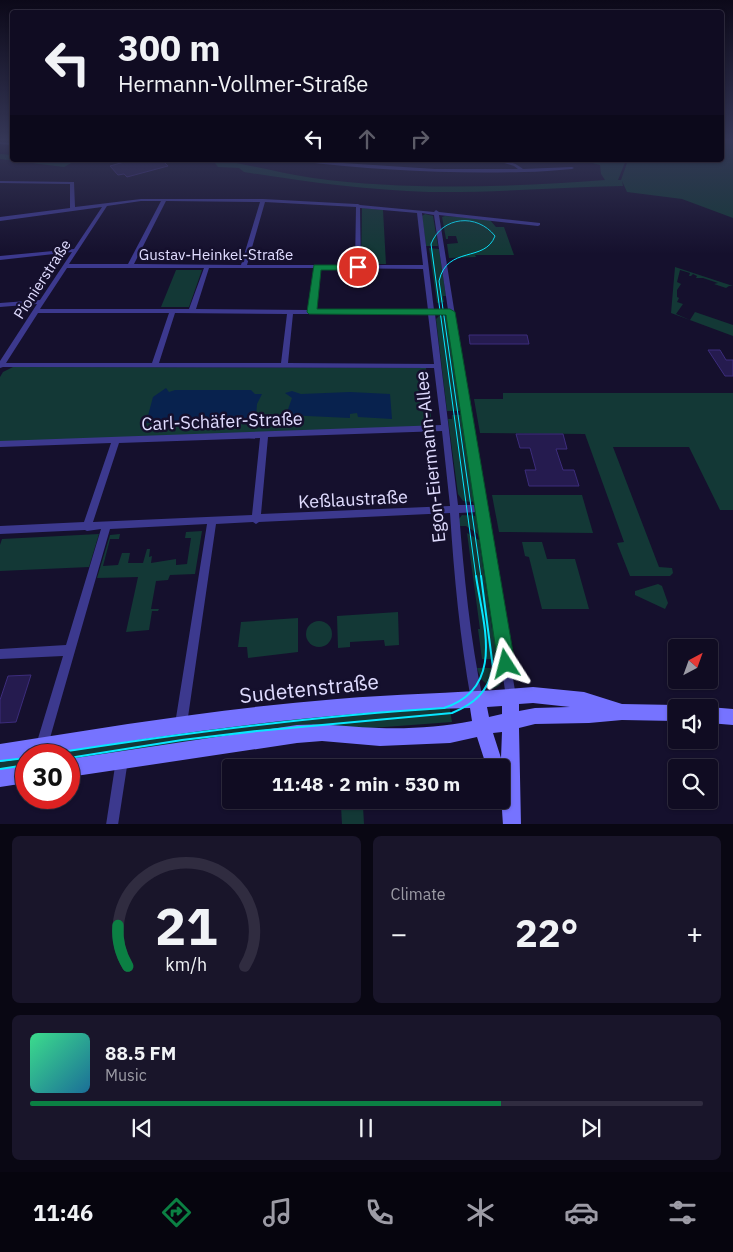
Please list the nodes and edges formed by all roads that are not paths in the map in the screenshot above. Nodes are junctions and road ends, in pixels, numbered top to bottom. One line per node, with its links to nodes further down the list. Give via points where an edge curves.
1 (0, 182): 6 (street, via 72,183)
2 (164, 200): 3 (street); 4 (street); 14 (street)
3 (263, 200): 5 (street); 16 (street)
4 (106, 204): 6 (street); 11 (street, Pionierstraße)
5 (358, 206): 7 (street); 18 (street)
6 (73, 209): 9 (street)
7 (419, 211): 8 (street); 19 (street, Egon-Eiermann-Allee)
8 (436, 212): 10 (street); 28 (street)
9 (0, 220)
10 (538, 224)
11 (76, 250): 12 (street); 13 (street, Pionierstraße)
12 (0, 258)
13 (66, 266): 14 (street, Gustav-Heinkel-Straße); 20 (street, Pionierstraße)
14 (130, 267): 15 (street, Gustav-Heinkel-Straße)
15 (208, 267): 16 (street, Gustav-Heinkel-Straße); 24 (street)
16 (243, 267): 17 (street, Gustav-Heinkel-Straße)
17 (317, 267): 18 (street, Gustav-Heinkel-Straße); 26 (street)
18 (358, 267): 19 (street, Gustav-Heinkel-Straße)
19 (426, 267): 27 (street, Egon-Eiermann-Allee)
20 (42, 302): 21 (street); 22 (street, Pionierstraße)
21 (0, 305)
22 (37, 311): 23 (street); 29 (street, Pionierstraße)
23 (173, 311): 24 (street); 30 (street)
24 (192, 311): 25 (street)
25 (290, 311): 26 (street); 31 (street)
26 (312, 312): 27 (street)
27 (432, 312): 28 (street); 32 (street, Egon-Eiermann-Allee)
28 (450, 312): 37 (street)
29 (1, 365): 30 (street)
30 (155, 365): 31 (street)
31 (284, 365): 32 (street)
32 (438, 366): 33 (street, Egon-Eiermann-Allee)
33 (444, 428): 34 (street, Carl-Schäfer-Straße); 38 (street, Egon-Eiermann-Allee)
34 (264, 434): 35 (street, Carl-Schäfer-Straße); 39 (street)
35 (116, 440): 36 (street, Carl-Schäfer-Straße); 42 (street)
36 (0, 444)
37 (481, 508): 38 (street, Keßlaustraße); 46 (street)
38 (454, 509): 39 (street, Keßlaustraße); 47 (street, Egon-Eiermann-Allee, via 470,663)
39 (256, 520): 40 (street, Keßlaustraße)
40 (212, 522): 41 (street, Keßlaustraße); 53 (street)
41 (106, 526): 42 (street, Keßlaustraße); 44 (street)
42 (87, 527): 43 (street, Keßlaustraße)
43 (0, 530)
44 (69, 650): 45 (street); 55 (street)
45 (0, 654)
46 (511, 697): 47 (main road, Sudetenstraße); 48 (main road, Sudetenstraße, via 533,695 584,700); 52 (main road)
47 (477, 700): 53 (main road, Sudetenstraße, via 335,707); 54 (main road)
48 (622, 712): 49 (main road, Sudetenstraße); 52 (main road, Sudetenstraße)
49 (668, 713)
50 (718, 716): 51 (main road)
51 (733, 717)
52 (510, 720): 54 (main road, Sudetenstraße); 64 (main road)
53 (181, 724): 56 (main road, Sudetenstraße)
54 (482, 727): 59 (main road); 60 (main road, Sudetenstraße, via 450,734 380,737 322,732 296,734)
55 (43, 744)
56 (60, 744)
57 (15, 751): 58 (main road, Sudetenstraße)
58 (0, 753)
59 (493, 759)
60 (122, 760): 61 (main road, Sudetenstraße); 65 (street)
61 (80, 766)
62 (15, 776): 63 (main road)
63 (0, 778)
64 (512, 820)
65 (112, 824)

